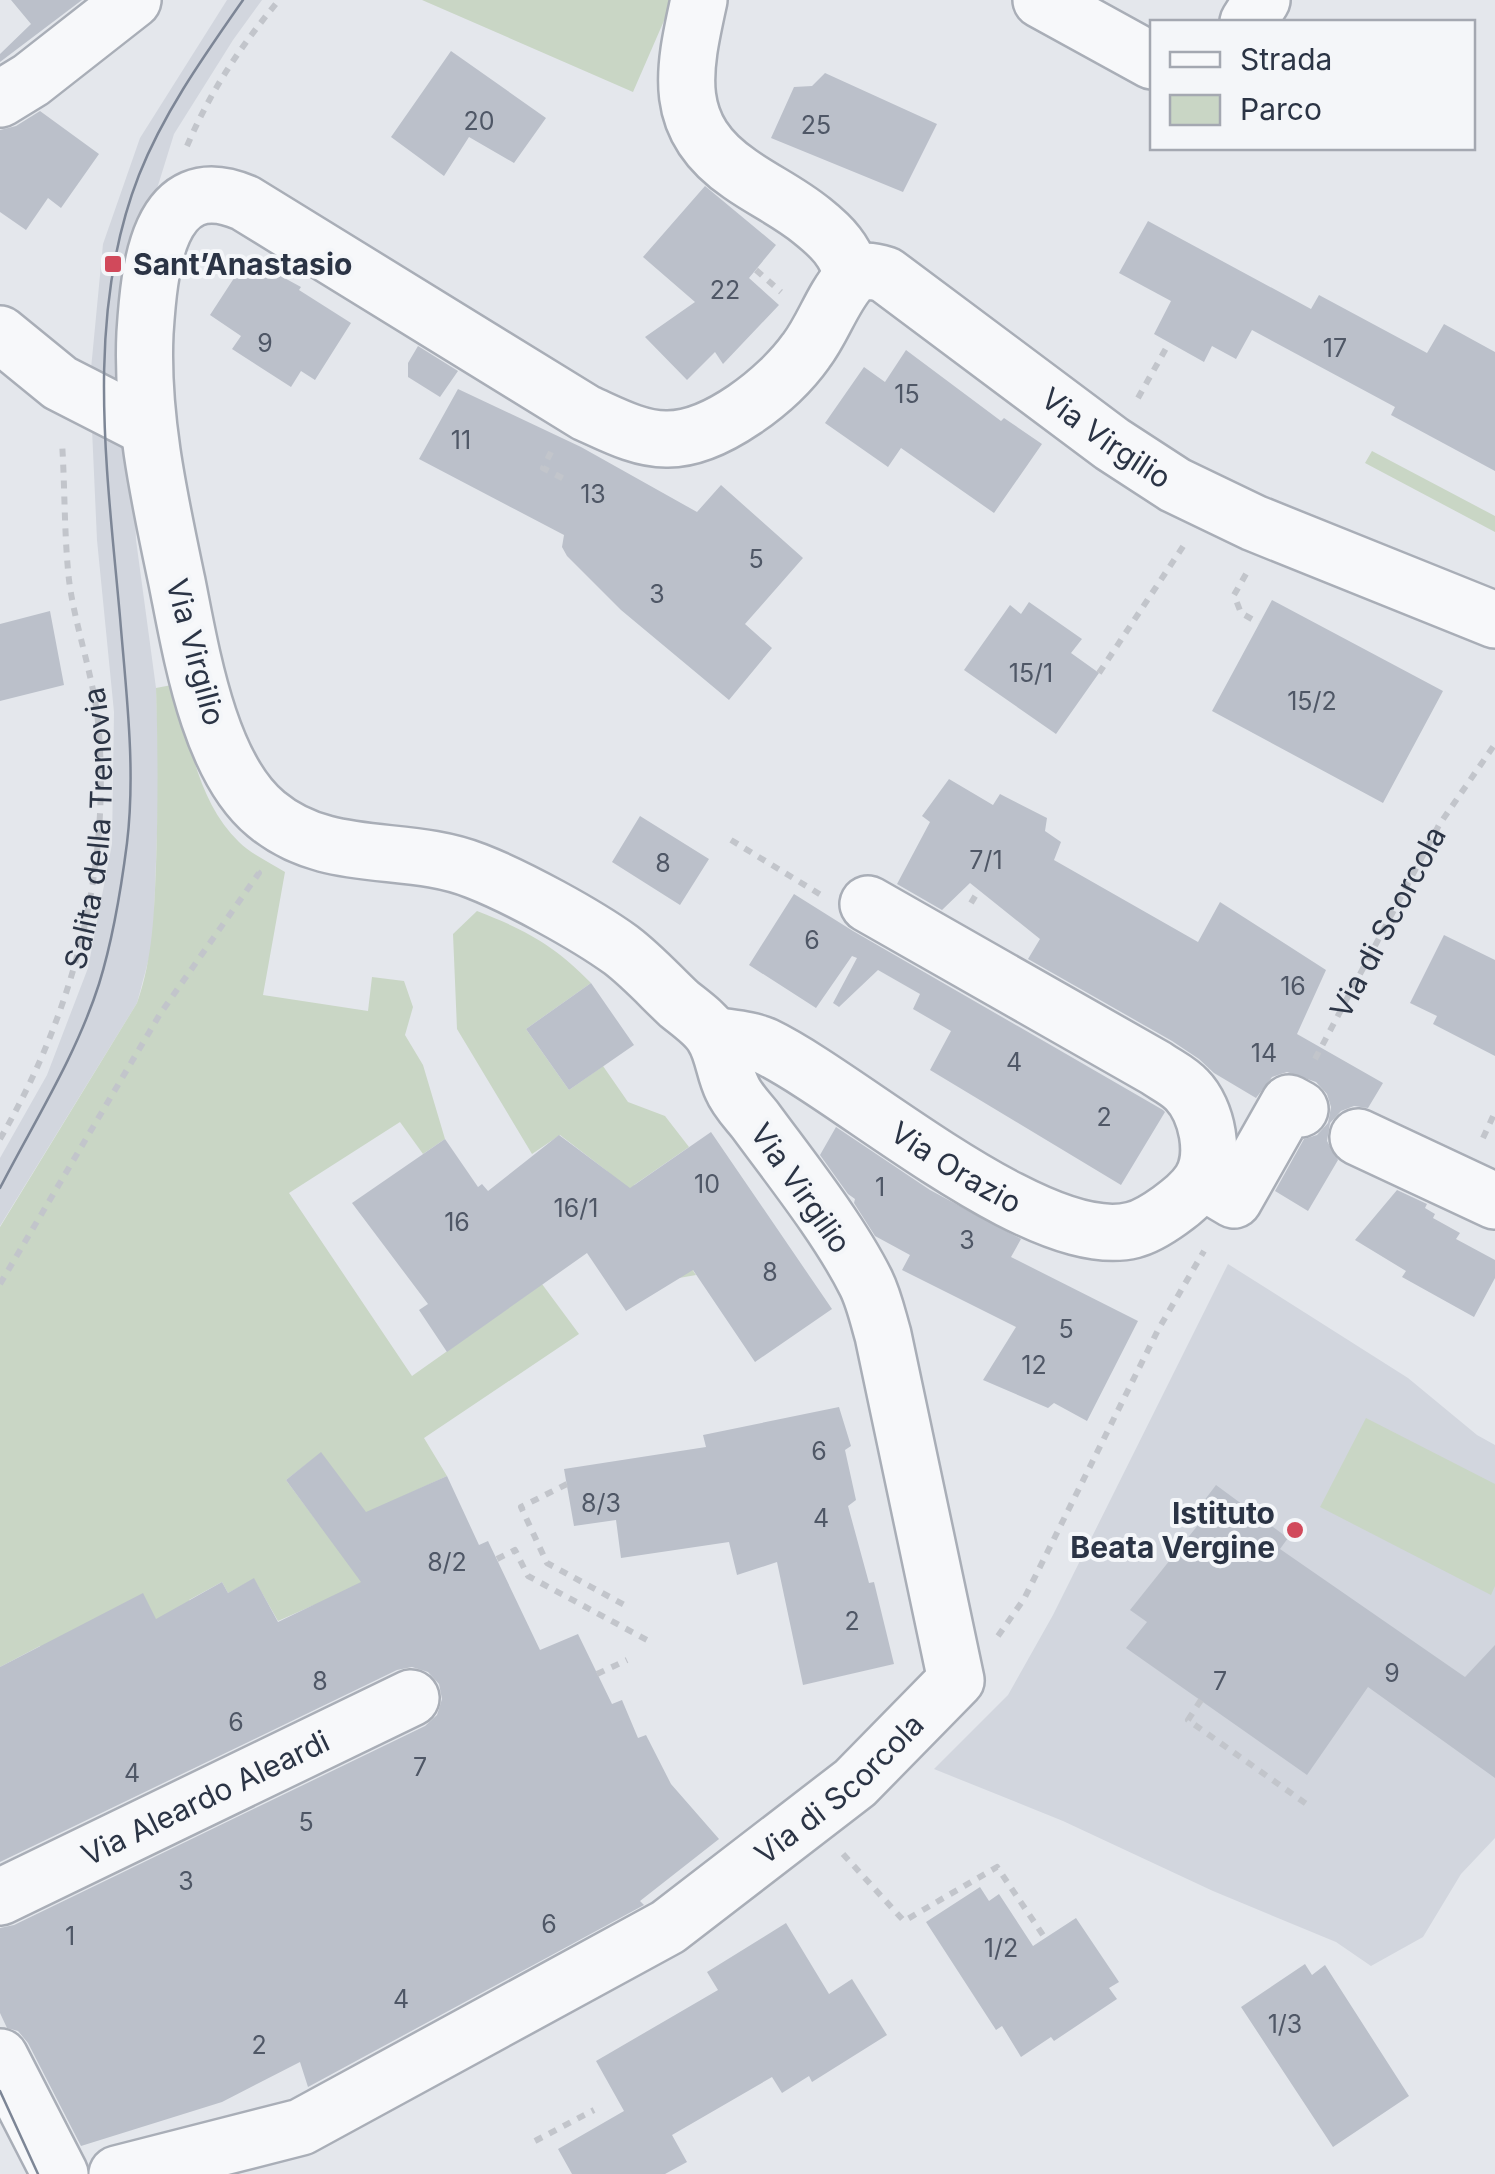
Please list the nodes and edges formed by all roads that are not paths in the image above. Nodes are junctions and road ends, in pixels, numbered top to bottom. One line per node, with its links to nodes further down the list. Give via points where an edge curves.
1 (133, 0): 5 (street)
2 (699, 0): 6 (street, via 685,88 703,143 826,233 847,256)
3 (1041, 0): 4 (street)
4 (1150, 60)
5 (0, 100)
6 (852, 276): 8 (street, Via Virgilio, via 783,378 741,413 667,440 627,432 586,413 245,203 202,193 180,204 162,234 148,282); 9 (street, Via Virgilio, via 868,270 886,275 1118,449 1175,484)
7 (0, 334): 8 (street, via 60,382)
8 (148, 428): 11 (street, Via Virgilio, via 209,718 250,800 317,843 474,870 524,895 621,950)
9 (1495, 620)
10 (868, 904): 14 (street, via 1188,1090 1204,1116)
11 (713, 1035): 14 (street, Via Orazio, via 762,1044 974,1180 1041,1216 1090,1232 1134,1230); 16 (street, Via Virgilio, via 733,1091 866,1284 883,1335)
12 (1295, 1106): 14 (street)
13 (1358, 1137): 15 (street)
14 (1218, 1190)
15 (1495, 1201)
16 (956, 1680): 21 (street, Via di Scorcola, via 856,1783 668,1928 301,2127)
17 (412, 1698): 18 (street, Via Aleardo Aleardi)
18 (0, 1897)
19 (0, 2056): 20 (street)
20 (60, 2174)
21 (117, 2174)

